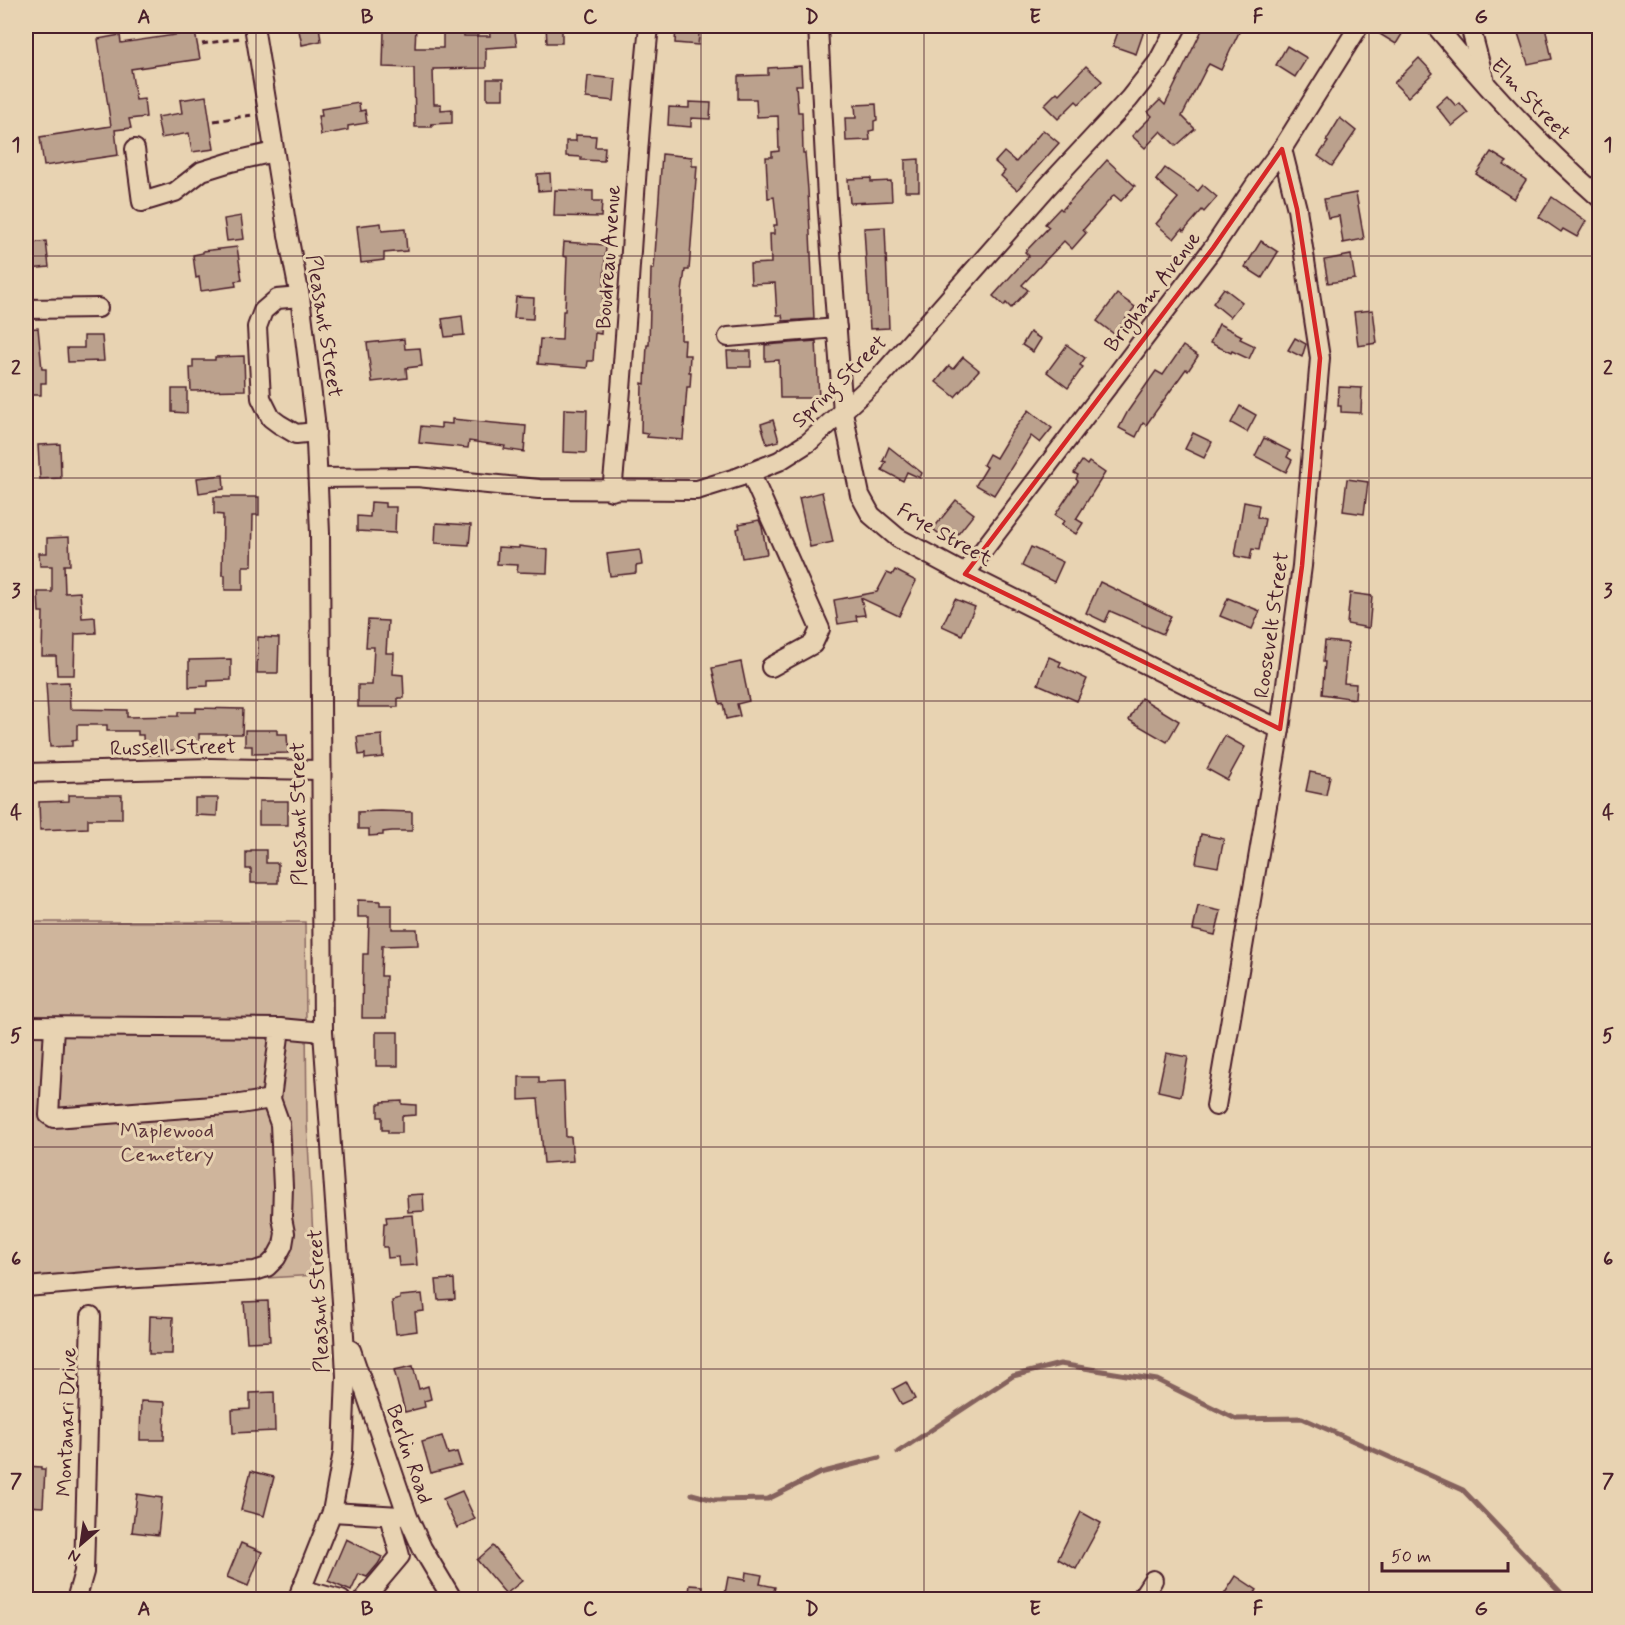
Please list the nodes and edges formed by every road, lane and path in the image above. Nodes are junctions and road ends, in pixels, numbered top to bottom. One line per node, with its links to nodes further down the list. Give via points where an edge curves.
1 (649, 26): 25 (street, Boudreau Avenue)
2 (818, 26): 19 (street, Frye Street)
3 (1177, 26): 21 (street, Spring Street, via 1158,62 1129,99 880,377)
4 (1359, 26): 13 (street, Brigham Avenue)
5 (1436, 26): 9 (street, Elm Street)
6 (1470, 26): 9 (street)
7 (248, 32): 8 (path); 14 (street, Pleasant Street)
8 (202, 44)
9 (1486, 84): 15 (street, Elm Street, via 1537,140)
10 (254, 115): 11 (path)
11 (214, 121)
12 (135, 148): 14 (street, via 142,202 176,192 202,171)
13 (1282, 149): 26 (street, Brigham Avenue, via 1213,248); 28 (street, Roosevelt Street, via 1297,209 1320,358 1302,566)
14 (274, 152): 16 (street, Pleasant Street)
15 (1599, 198)
16 (300, 297): 22 (street, Pleasant Street); 22 (street, via 277,299 264,311 257,327 261,398 271,418 279,424 296,434)
17 (98, 308): 18 (street)
18 (26, 309)
19 (837, 328): 20 (street); 21 (street, Frye Street)
20 (728, 337)
21 (843, 412): 23 (street, Spring Street, via 809,442); 26 (street, Frye Street, via 860,495 871,515 898,538)
22 (316, 432): 24 (street, Pleasant Street)
23 (750, 472): 25 (street, Spring Street, via 697,490); 27 (street, via 820,629 813,644)
24 (318, 478): 25 (street, Spring Street, via 417,477 539,489); 29 (street, Pleasant Street)
25 (612, 491)
26 (965, 574): 28 (street, Frye Street)
27 (771, 667)
28 (1280, 729): 36 (street, Roosevelt Street)
29 (321, 770): 30 (street, Russell Street, via 210,768); 34 (street, Pleasant Street)
30 (26, 773)
31 (26, 1026): 32 (street)
32 (54, 1027): 33 (street); 35 (street, via 49,1115 54,1118)
33 (280, 1028): 34 (street); 35 (street)
34 (323, 1032): 39 (street, Pleasant Street)
35 (271, 1099): 37 (street, via 280,1124 285,1233 283,1245 267,1268)
36 (1216, 1106)
37 (26, 1287)
38 (91, 1316): 45 (street, Montanari Drive, via 84,1572)
39 (343, 1316): 40 (street, Pleasant Street, via 343,1452); 42 (street, Berlin Road, via 355,1365)
40 (332, 1512): 41 (street); 44 (street, Pleasant Street)
41 (389, 1516): 42 (street); 47 (street, via 400,1556)
42 (408, 1517): 48 (street, Berlin Road)
43 (1153, 1580): 49 (street)
44 (299, 1594): 46 (street)
45 (76, 1599)
46 (341, 1599)
47 (363, 1599)
48 (453, 1599)
49 (1140, 1599)

